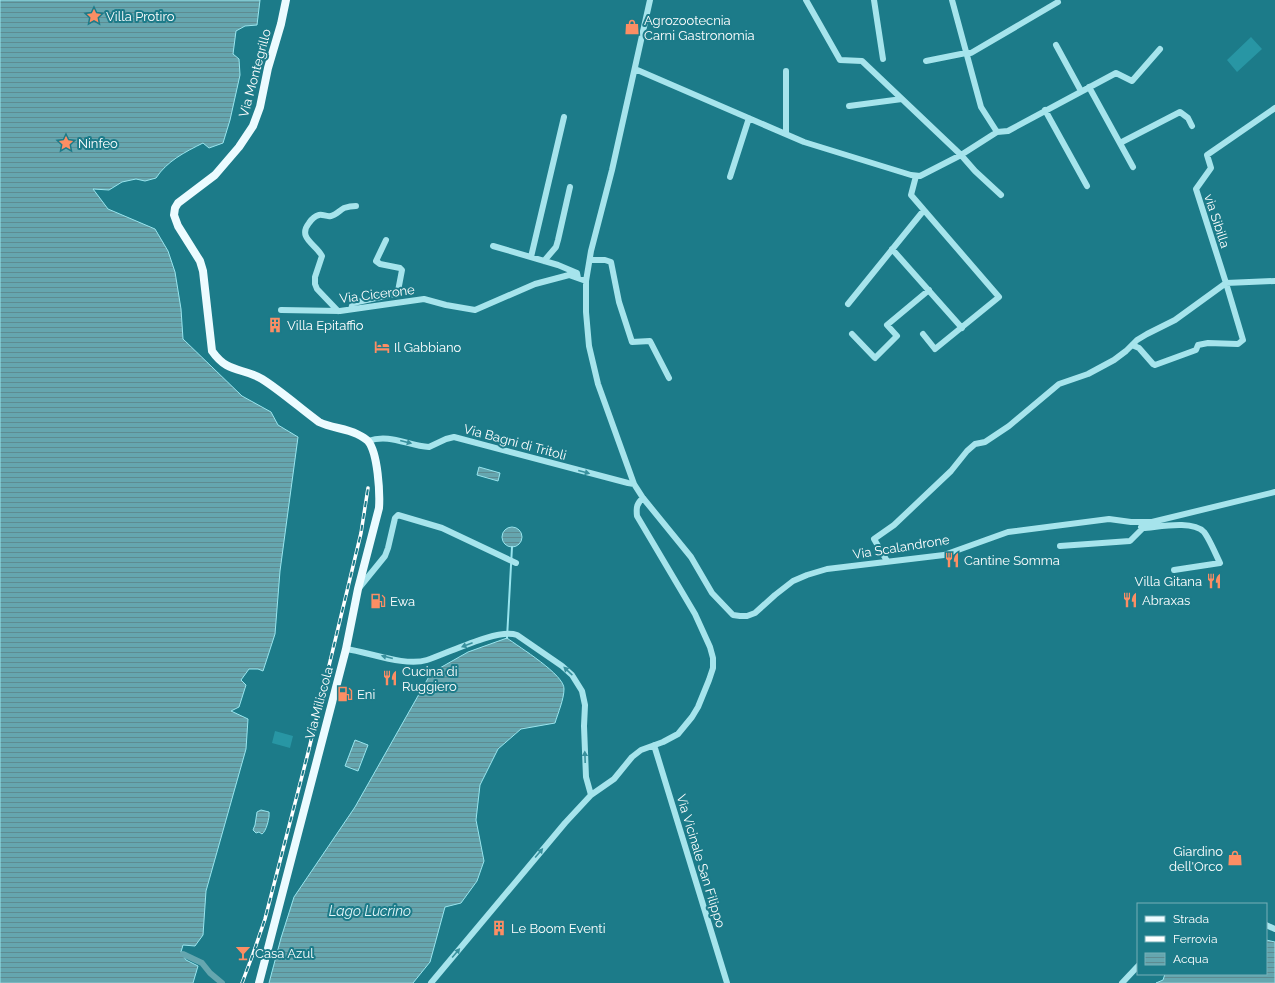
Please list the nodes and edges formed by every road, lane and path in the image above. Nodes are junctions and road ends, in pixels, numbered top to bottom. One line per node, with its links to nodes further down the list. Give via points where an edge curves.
1 (286, 0): 55 (main road, Via Montegrillo, via 253,126 239,148 215,175 178,203 174,215 200,261 212,351 217,358 231,368 261,378 319,422 356,434)
2 (650, 0): 12 (street)
3 (806, 0): 16 (street, via 840,60 862,61)
4 (874, 0): 10 (street)
5 (952, 0): 9 (street)
6 (1058, 2): 9 (street, via 971,53)
7 (1056, 45): 15 (street)
8 (1160, 49): 14 (street, via 1132,80 1116,73)
9 (966, 53): 11 (street); 23 (street, via 981,107)
10 (883, 59)
11 (926, 61)
12 (635, 69): 21 (street); 39 (street)
13 (786, 71): 24 (street)
14 (1089, 87): 15 (street); 25 (street)
15 (1081, 91): 19 (street)
16 (902, 99): 17 (street); 26 (street)
17 (849, 106)
18 (1275, 108): 44 (street, via Sibilla, via 1207,155 1211,168 1196,189)
19 (1045, 110): 23 (street, via 1008,131); 30 (street)
20 (564, 117): 38 (street)
21 (749, 118): 24 (street); 29 (street)
22 (1192, 126): 25 (street, via 1188,118 1180,112)
23 (997, 132): 26 (street)
24 (786, 134): 28 (street, via 804,142)
25 (1120, 143): 27 (street)
26 (962, 155): 28 (street); 32 (street)
27 (1133, 167)
28 (916, 176): 34 (street, via 911,195)
29 (730, 177)
30 (1087, 186)
31 (570, 187): 40 (street, via 556,247)
32 (1001, 195)
33 (356, 206): 49 (street, via 344,208 334,216 317,216 306,226 305,231 309,242 322,256 314,277 317,289)
34 (924, 210): 37 (street); 50 (street, via 999,297)
35 (386, 240): 47 (street, via 376,261 402,270 398,291 353,303)
36 (493, 246): 38 (street)
37 (892, 249): 45 (street); 46 (street)
38 (531, 257): 40 (street)
39 (590, 260): 42 (street); 54 (street, via 611,262 619,302 632,342 650,341)
40 (544, 261): 41 (street, via 577,273)
41 (578, 278): 42 (street, Via Cicerone); 47 (street, Via Cicerone, via 569,275 535,284 475,310 424,299)
42 (586, 281): 56 (street, via 586,312 598,384)
43 (1275, 281): 44 (street)
44 (1226, 283): 53 (street, via 1174,320); 53 (street, via 1243,340 1238,344 1198,345 1196,350 1155,365 1139,348)
45 (929, 290): 50 (street); 51 (street, via 887,325 898,336 874,358)
46 (848, 304)
47 (351, 309): 49 (street, Via Cicerone)
48 (281, 310): 49 (street, Via Cicerone)
49 (338, 311)
50 (962, 328): 52 (street, via 935,349)
51 (852, 334)
52 (923, 334)
53 (1132, 345): 63 (street, via 1114,360 1088,374 1059,384 1009,426 967,451 943,479 894,525 874,539)
54 (669, 378)
55 (368, 442): 56 (street, Via Bagni di Tritoli, one-way to 56, via 375,439 402,440 429,447 454,437); 64 (main road, Via Miliscola, via 375,463 380,495)
56 (634, 484): 58 (street)
57 (1275, 492): 59 (street, Via Scalandrone, via 1152,522)
58 (643, 498): 63 (street, Via Scalandrone, via 690,557 712,593 733,615 747,616 755,612 793,581 807,575); 69 (street, via 638,502 637,516 695,614 713,658 709,680 692,717 678,734)
59 (1131, 522): 60 (street); 63 (street, Via Scalandrone, via 1109,519 1008,532 944,555)
60 (1143, 528): 61 (street, via 1130,541); 66 (street, via 1186,525 1204,532 1220,563)
61 (1060, 546)
62 (513, 561): 65 (street, via 442,528 398,515 385,556)
63 (887, 561)
64 (365, 562): 65 (street); 67 (main road, Via Miliscola)
65 (375, 569): 67 (street)
66 (1174, 570)
67 (358, 589): 68 (main road, Via Miliscola)
68 (346, 649): 70 (street, one-way to 68, via 586,777 585,706 582,691 572,675 562,666 518,635 504,633 425,660 410,662); 72 (main road, Via Miliscola)
69 (654, 745): 70 (street, via 640,750 614,779); 74 (street, Via Vicinale San Filippo)
70 (591, 795): 73 (street, one-way to 70)
71 (1137, 967): 75 (street)
72 (259, 983)
73 (431, 983)
74 (727, 983)
75 (1122, 983)

